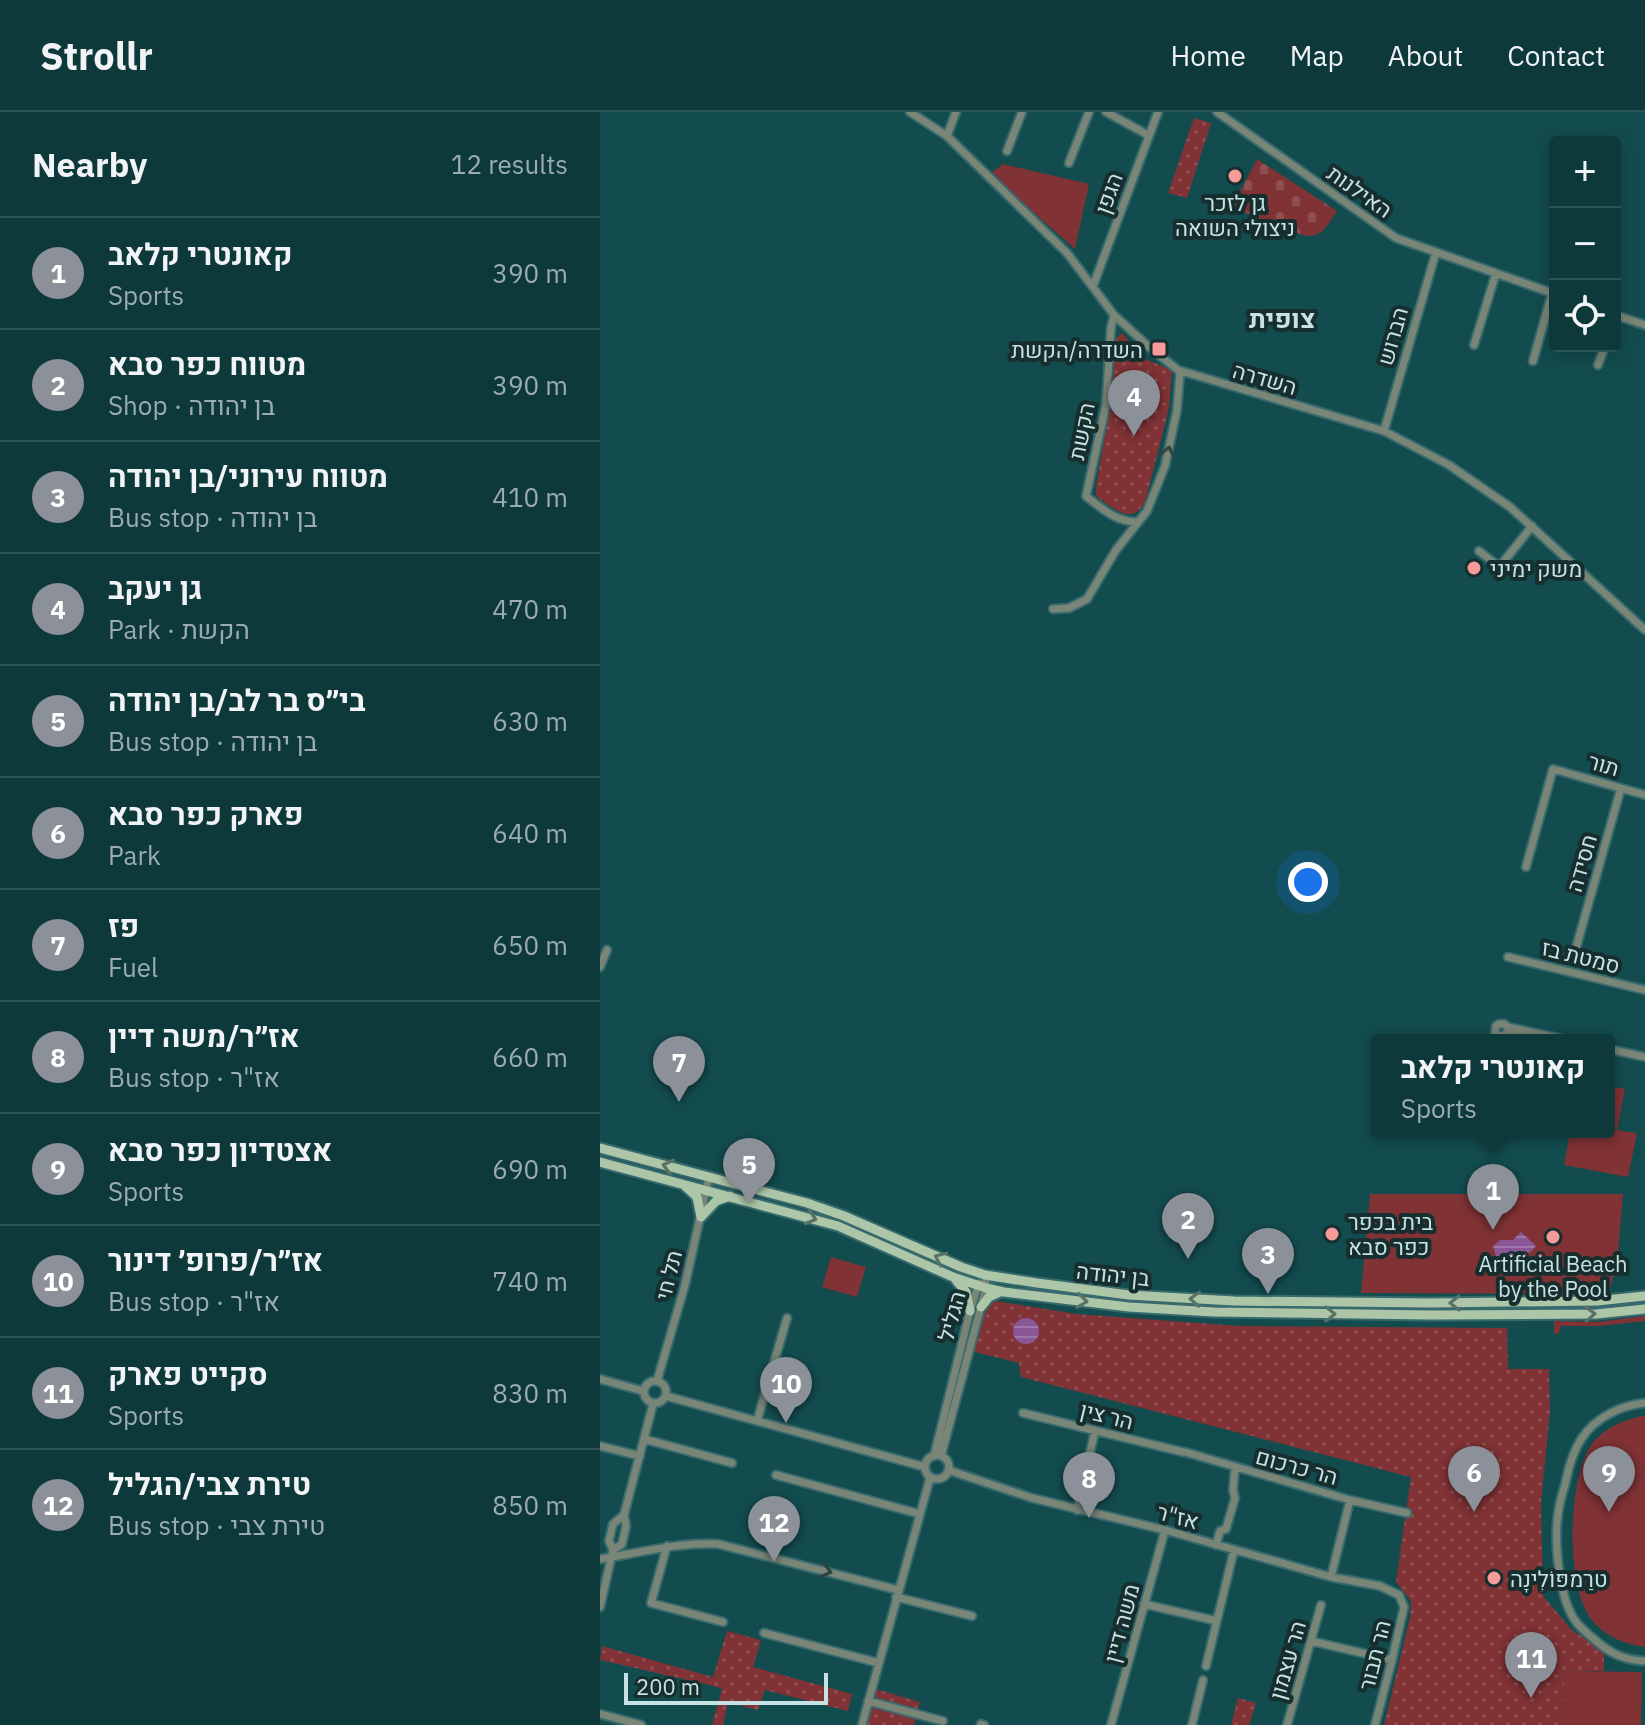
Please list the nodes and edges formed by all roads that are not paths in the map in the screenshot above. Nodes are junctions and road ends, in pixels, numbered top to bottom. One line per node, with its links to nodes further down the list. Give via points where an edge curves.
1 (910, 112): 9 (street, השדרה)
2 (956, 112): 9 (street)
3 (1022, 112): 10 (street)
4 (1089, 112): 11 (street)
5 (1106, 112): 8 (street)
6 (1158, 112): 8 (street, הגפן)
7 (1217, 112): 12 (street, האילנות, via 1396,238)
8 (1148, 135): 14 (street, הגפן)
9 (947, 136): 14 (street, השדרה, via 1067,253)
10 (1007, 151)
11 (1069, 163)
12 (1436, 252): 13 (street, האילנות); 25 (street, הברוש)
13 (1496, 273): 15 (street, האילנות); 20 (street)
14 (1093, 286): 17 (street, השדרה)
15 (1549, 291)
16 (1549, 309): 22 (street, האילנות)
17 (1114, 315): 24 (street, השדרה); 26 (street, הקשת, via 1106,405 1086,496 1108,514)
18 (1621, 317): 19 (street)
19 (1645, 325)
20 (1474, 345)
21 (1603, 352): 23 (street)
22 (1533, 361)
23 (1598, 365)
24 (1180, 372): 25 (street, השדרה); 26 (street, one-way to 24, via 1147,511 1165,466)
25 (1384, 431): 27 (street, השדרה, via 1449,465)
26 (1136, 522): 29 (street, via 1087,599)
27 (1532, 526): 28 (street, via 1501,565); 30 (street, השדרה)
28 (1479, 551)
29 (1053, 609)
30 (1645, 630)
31 (1621, 788): 32 (street, תור); 33 (street, תור, via 1553,769); 34 (street, חסידה)
32 (1645, 795)
33 (1526, 867)
34 (1576, 948)
35 (607, 950): 37 (street)
36 (1508, 957): 38 (street, סמטת בז)
37 (600, 967)
38 (1645, 990)
39 (1520, 1034): 40 (street, via 1508,1030)
40 (1532, 1034)
41 (1615, 1053): 42 (street)
42 (1645, 1060)
43 (600, 1148): 45 (main road, בן יהודה, one-way to 43)
44 (600, 1162): 46 (main road, בן יהודה)
45 (709, 1177): 47 (street, תל חי); 50 (main road, בן יהודה, one-way to 45, via 807,1203)
46 (681, 1184): 47 (main road, בן יהודה); 49 (main road, via 697,1197)
47 (707, 1190): 48 (main road, בן יהודה); 49 (street, תל חי)
48 (730, 1196): 49 (main road, via 716,1201); 51 (main road, בן יהודה, one-way to 51, via 838,1226)
49 (701, 1217): 59 (street, תל חי)
50 (985, 1275): 52 (street, הגליל); 54 (main road, בן יהודה, one-way to 50, via 1461,1303 1226,1300 1129,1295)
51 (953, 1277): 52 (main road, בן יהודה); 55 (main road)
52 (982, 1287): 53 (main road, בן יהודה); 55 (street, הגליל)
53 (1004, 1292): 55 (main road); 56 (main road, בן יהודה, one-way to 56, via 1214,1312 1596,1314)
54 (1645, 1296)
55 (976, 1309): 70 (street, הגליל)
56 (1645, 1309)
57 (787, 1318): 65 (street)
58 (600, 1379): 60 (street)
59 (657, 1381): 60 (street); 61 (street, via 666,1388)
60 (643, 1391): 63 (street)
61 (666, 1396): 63 (street); 65 (street)
62 (1645, 1403): 100 (street, via 1616,1410 1582,1438 1557,1515 1564,1598 1576,1622 1614,1654)
63 (653, 1404): 67 (street)
64 (1023, 1413): 66 (street, הר צין)
65 (757, 1421): 72 (street)
66 (1095, 1431): 73 (street, הר צין); 78 (street)
67 (644, 1439): 69 (street); 71 (street)
68 (600, 1446): 69 (street)
69 (640, 1456): 81 (street)
70 (938, 1456): 72 (street, via 928,1459); 74 (street)
71 (732, 1463)
72 (925, 1467): 76 (street)
73 (1235, 1468): 77 (street, הר כרכום); 83 (street, via 1235,1498)
74 (948, 1470): 76 (street, via 941,1478); 78 (street, אז"ר)
75 (776, 1475): 80 (street)
76 (930, 1478): 80 (street)
77 (1350, 1500): 79 (street, הר כרכום); 88 (street, הר כרכום)
78 (1077, 1510): 82 (street, אז"ר)
79 (1407, 1513)
80 (920, 1514): 89 (street)
81 (624, 1515): 86 (street, via 622,1544); 86 (street, via 613,1524)
82 (1165, 1530): 83 (street, אז"ר); 91 (street, משה דיין)
83 (1216, 1545): 85 (street, אז"ר)
84 (667, 1546): 86 (street); 89 (street, one-way to 89, via 727,1545); 96 (street, via 651,1603)
85 (1234, 1550): 88 (street, אז"ר); 95 (street)
86 (613, 1554): 87 (street); 93 (street)
87 (600, 1559)
88 (1331, 1577): 90 (street, אז"ר)
89 (897, 1594): 94 (street); 101 (street)
90 (1399, 1595): 99 (street, הר תבור, via 1404,1607)
91 (1144, 1604): 95 (street); 109 (street, משה דיין)
92 (1321, 1605): 98 (street, הר עצמון)
93 (600, 1607)
94 (972, 1616)
95 (1217, 1621): 102 (street)
96 (723, 1622)
97 (764, 1633): 101 (street)
98 (1311, 1641): 99 (street); 111 (street, הר עצמון)
99 (1392, 1660): 112 (street, הר תבור)
100 (1645, 1661)
101 (879, 1663): 104 (street)
102 (1206, 1666)
103 (1203, 1680): 110 (street)
104 (868, 1701): 106 (street); 108 (street)
105 (600, 1714): 107 (street)
106 (943, 1721)
107 (641, 1725)
108 (862, 1725)
109 (1111, 1725)
110 (1192, 1725)
111 (1287, 1725)
112 (1375, 1725)

